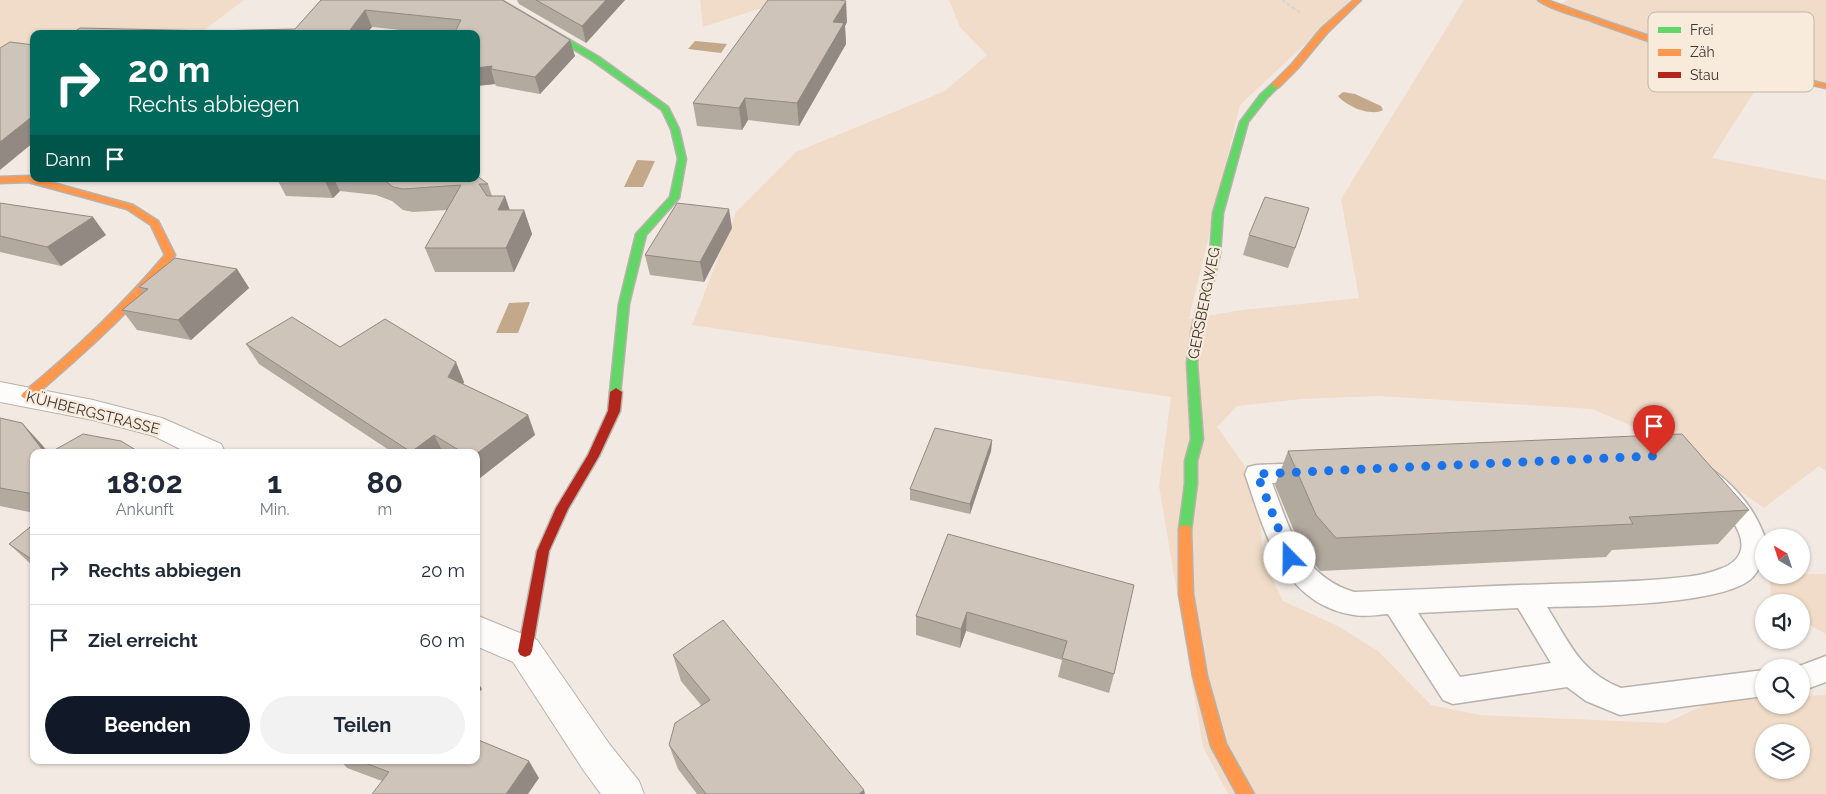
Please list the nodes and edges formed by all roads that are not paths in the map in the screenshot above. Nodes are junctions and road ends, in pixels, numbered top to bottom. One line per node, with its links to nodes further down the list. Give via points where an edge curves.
1 (496, 0): 13 (street, via 596,59 665,109 675,129 682,159 674,198 640,234 624,304 614,411 593,456 562,508 543,551)
2 (1358, 0): 19 (street, GERSBERGWEG, via 1324,31 1244,122 1218,213 1215,254 1192,363 1196,439 1185,527 1186,594 1200,676 1219,746)
3 (1541, 0): 4 (street)
4 (1648, 38)
5 (0, 180): 6 (street)
6 (30, 180)
7 (39, 182): 8 (street, via 130,207 155,223 170,255 73,359)
8 (13, 394): 9 (street, KÜHBERGSTRASSE, via 162,428)
9 (205, 449)
10 (1526, 597): 11 (lane); 11 (lane, via 1669,590 1722,581 1745,569 1755,554 1755,545 1746,522 1720,490 1680,463 1654,456 1257,474 1290,558 1307,581 1343,602); 15 (lane)
11 (1396, 602): 15 (lane, via 1453,691)
12 (480, 632): 13 (street)
13 (525, 651): 18 (street)
14 (1826, 669): 16 (lane)
15 (1572, 673): 17 (lane, via 1596,692 1620,702)
16 (1810, 675)
17 (1755, 684)
18 (625, 794)
19 (1246, 794)

